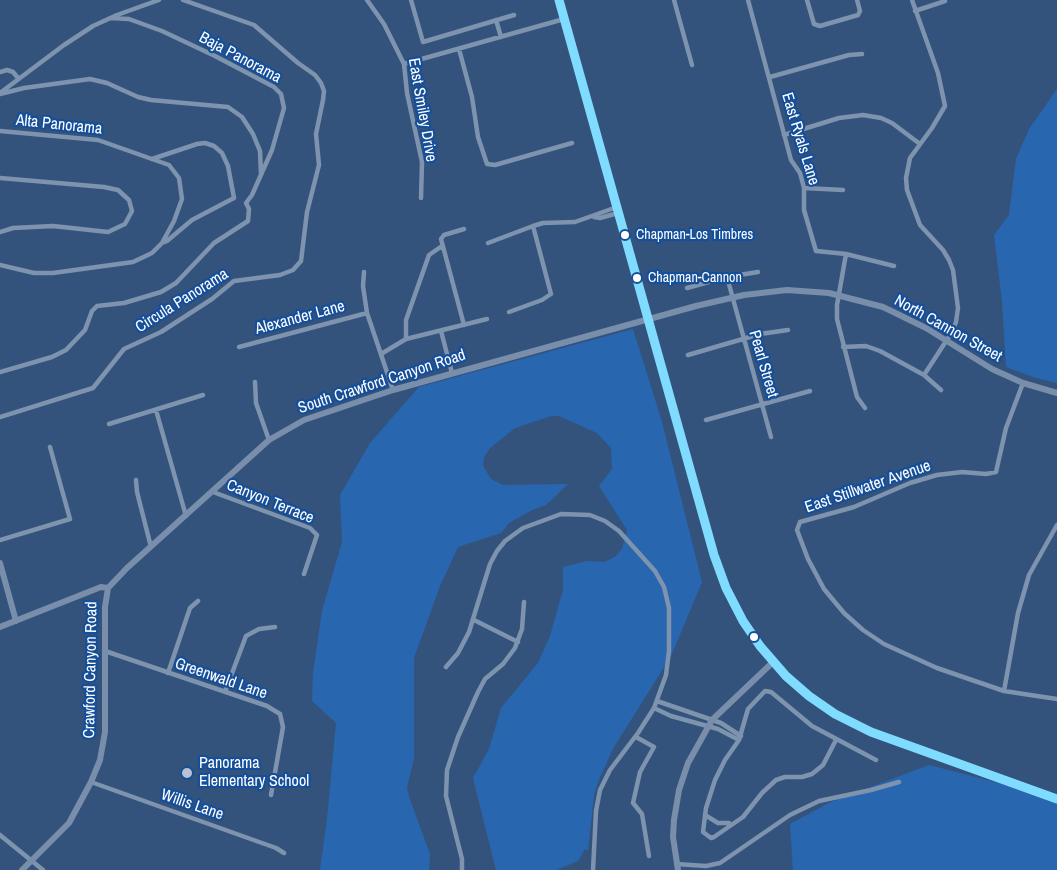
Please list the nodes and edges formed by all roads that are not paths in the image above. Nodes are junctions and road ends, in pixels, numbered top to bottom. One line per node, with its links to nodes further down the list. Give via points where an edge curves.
1 (159, 0): 14 (street)
2 (183, 0): 81 (street, Circula Panorama, via 254,25 321,83 324,91 316,134 319,165 306,212 301,261 293,270 280,275 234,281 161,332 123,349 93,388)
3 (367, 0): 20 (street, East Smiley Drive)
4 (411, 0): 16 (street, via 423,42)
5 (559, 0): 15 (main road)
6 (674, 0): 21 (street)
7 (748, 0): 23 (street, East Ryals Lane)
8 (807, 0): 9 (street, via 814,24 820,26 858,15)
9 (857, 0)
10 (912, 0): 12 (street)
11 (945, 1): 12 (street)
12 (915, 11): 29 (street, via 938,73 945,106)
13 (514, 15): 16 (street)
14 (110, 18): 24 (street); 31 (street, Baja Panorama, via 129,19 162,31 281,94 284,108)
15 (564, 19): 17 (street); 38 (main road)
16 (496, 20): 17 (street)
17 (501, 37): 18 (street)
18 (459, 49): 20 (street); 28 (street, via 487,165)
19 (862, 54): 23 (street)
20 (404, 64): 36 (street, East Smiley Drive, via 422,162)
21 (692, 65)
22 (0, 72): 24 (street, via 13,72)
23 (770, 77): 27 (street, East Ryals Lane)
24 (18, 78): 25 (street)
25 (0, 93): 31 (street, via 90,79 151,100 228,107 242,117 253,134 260,151)
26 (0, 131): 30 (street, Alta Panorama, via 98,140)
27 (784, 135): 29 (street, via 839,118 863,116 892,123); 33 (street, East Ryals Lane)
28 (572, 142)
29 (920, 144): 63 (street, via 907,167 907,190 920,225 943,250 953,270 957,322)
30 (152, 159): 35 (street, via 197,144 214,146 228,166); 42 (street, Alta Panorama, via 174,170 182,189 181,206)
31 (260, 176): 37 (street, Baja Panorama)
32 (0, 178): 41 (street, via 118,190 129,200 132,212 125,224 108,231 53,226)
33 (804, 188): 34 (street); 45 (street, East Ryals Lane, via 804,210 816,251)
34 (843, 190)
35 (234, 198): 37 (street); 42 (street, via 192,220)
36 (421, 198)
37 (246, 202): 68 (street, Baja Panorama, via 248,221 214,243 172,286 124,303 97,306 85,330 66,350)
38 (618, 210): 39 (street, via 575,222); 57 (main road)
39 (533, 226): 43 (street); 54 (street, via 551,294)
40 (464, 229): 44 (street, via 442,236)
41 (0, 232)
42 (162, 243): 46 (street, via 137,261 90,269 34,273)
43 (488, 243)
44 (442, 246): 58 (street); 61 (street, via 429,255 405,320)
45 (846, 254): 47 (street); 52 (street)
46 (0, 265)
47 (894, 266)
48 (364, 272): 55 (street)
49 (758, 272): 50 (street)
50 (727, 277): 51 (street); 53 (street, Pearl Street)
51 (687, 288)
52 (838, 295): 53 (main road, North Cannon Street, via 787,290); 63 (main road, North Cannon Street, via 897,313); 65 (street, via 837,319)
53 (732, 297): 57 (main road, North Cannon Street); 62 (street, Pearl Street)
54 (509, 312)
55 (368, 313): 64 (street, Alexander Lane); 66 (street)
56 (487, 319): 58 (street)
57 (648, 319): 69 (main road, South Crawford Canyon Road); 104 (main road, via 718,568 742,621)
58 (464, 325): 60 (street)
59 (788, 330): 62 (street)
60 (441, 331): 61 (street); 69 (street)
61 (406, 339): 66 (street)
62 (744, 339): 67 (street); 78 (street, Pearl Street)
63 (947, 341): 70 (street); 72 (main road, North Cannon Street)
64 (239, 347)
65 (843, 347): 70 (street, via 866,346); 79 (street, via 857,397)
66 (381, 354): 73 (street)
67 (688, 355)
68 (0, 372)
69 (452, 373): 73 (main road, South Crawford Canyon Road)
70 (924, 375): 74 (street)
71 (255, 382): 85 (street, via 256,403)
72 (1023, 383): 76 (main road, North Cannon Street); 107 (street, East Stillwater Avenue, via 1006,428 996,472 937,475 798,524 797,530 824,589 863,630 911,657)
73 (393, 390): 85 (main road, South Crawford Canyon Road, via 304,420)
74 (941, 390)
75 (810, 391): 78 (street)
76 (1057, 393)
77 (203, 395): 80 (street)
78 (762, 404): 82 (street); 84 (street, Pearl Street)
79 (865, 408)
80 (156, 410): 83 (street); 89 (street)
81 (0, 417)
82 (706, 420)
83 (109, 424)
84 (771, 436)
85 (269, 440): 88 (main road, South Crawford Canyon Road)
86 (50, 447): 91 (street, via 70,519)
87 (136, 480): 92 (street)
88 (213, 492): 89 (main road, South Crawford Canyon Road); 94 (street, Canyon Terrace, via 310,528 317,535)
89 (186, 516): 92 (main road, South Crawford Canyon Road)
90 (1057, 525): 107 (street, via 1029,575 1018,613)
91 (0, 540)
92 (151, 547): 95 (main road, South Crawford Canyon Road)
93 (0, 563): 99 (main road)
94 (304, 574)
95 (108, 588): 99 (main road, via 101,587); 103 (main road, Crawford Canyon Road)
96 (198, 601): 106 (street, via 190,608)
97 (524, 602): 102 (street)
98 (474, 620): 102 (street); 105 (street, via 458,653); 110 (street, via 490,564 514,533 561,514 599,518 619,531 655,571 667,594 669,651)
99 (16, 621): 100 (main road)
100 (0, 627)
101 (274, 627): 108 (street, via 246,636)
102 (518, 642): 131 (street, via 510,657 478,692 447,770 446,796)
103 (105, 651): 106 (street, Greenwald Lane); 117 (main road, Crawford Canyon Road, via 105,732 102,755)
104 (773, 662): 112 (main road); 120 (main road, via 809,696 853,723)
105 (446, 667)
106 (168, 673): 108 (street, Greenwald Lane)
107 (1005, 691): 109 (street)
108 (225, 692): 119 (street, Greenwald Lane, via 280,714 283,727)
109 (1057, 699)
110 (657, 701): 111 (street); 112 (street)
111 (654, 708): 112 (street, via 671,716); 113 (street)
112 (710, 723): 114 (street); 127 (main road, via 690,757 679,790 673,837)
113 (636, 736): 125 (street, via 654,747 640,772 633,803 642,814); 132 (street, via 600,790)
114 (740, 738): 115 (street, via 748,709 768,690); 121 (street, via 719,770)
115 (836, 740): 116 (street); 122 (street, via 816,771 776,780)
116 (876, 760)
117 (91, 782): 124 (street, Willis Lane); 126 (main road, Crawford Canyon Road, via 69,823)
118 (899, 782): 128 (street, via 812,804)
119 (271, 795)
120 (1057, 799)
121 (705, 815): 122 (street, via 725,825); 122 (street, via 703,832 711,838)
122 (734, 822)
123 (0, 835): 126 (street)
124 (284, 853)
125 (649, 856)
126 (31, 860): 129 (main road, Crawford Canyon Road); 130 (street)
127 (677, 867): 128 (street)
128 (713, 868)
129 (22, 870)
130 (43, 870)
131 (462, 870)
132 (593, 870)

